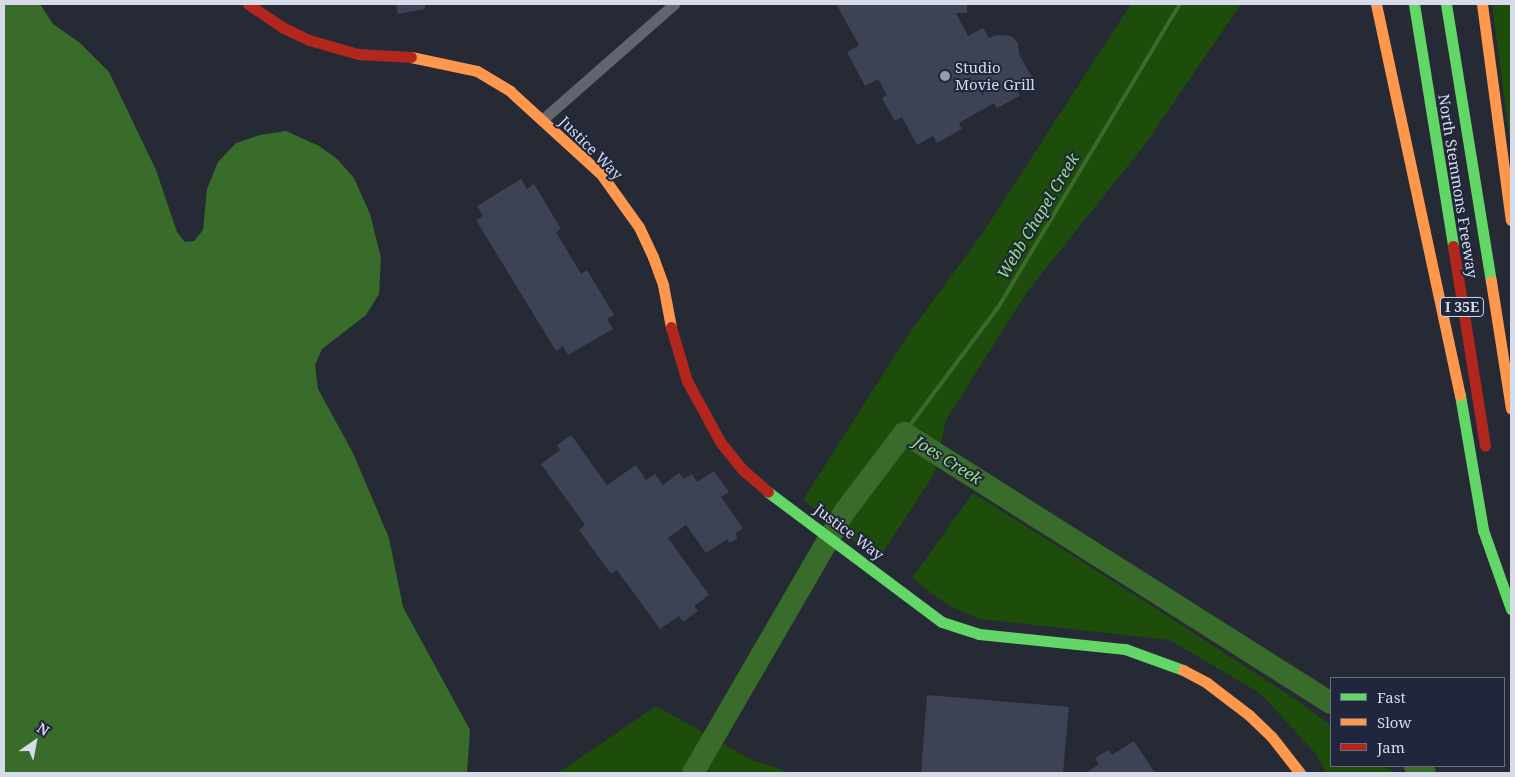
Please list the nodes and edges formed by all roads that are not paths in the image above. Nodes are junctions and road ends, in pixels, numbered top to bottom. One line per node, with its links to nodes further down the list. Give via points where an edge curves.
1 (248, 4): 7 (main road, Justice Way, via 282,27 309,40 348,52 422,58 477,72 510,91)
2 (674, 4): 7 (street)
3 (1376, 4): 12 (main road, via 1456,371 1483,530)
4 (1414, 4): 10 (main road, North Stemmons Freeway / I 35E)
5 (1448, 4): 9 (main road, North Stemmons Freeway / I 35E)
6 (1482, 4): 8 (main road)
7 (542, 120): 13 (main road, Justice Way, via 601,174 639,227 663,285 687,381 721,443 743,470 773,496 942,622 979,634 1112,646 1148,655 1207,683 1249,714)
8 (1511, 220)
9 (1511, 408)
10 (1486, 455)
11 (1500, 542): 12 (main road)
12 (1511, 610)
13 (1300, 773)

